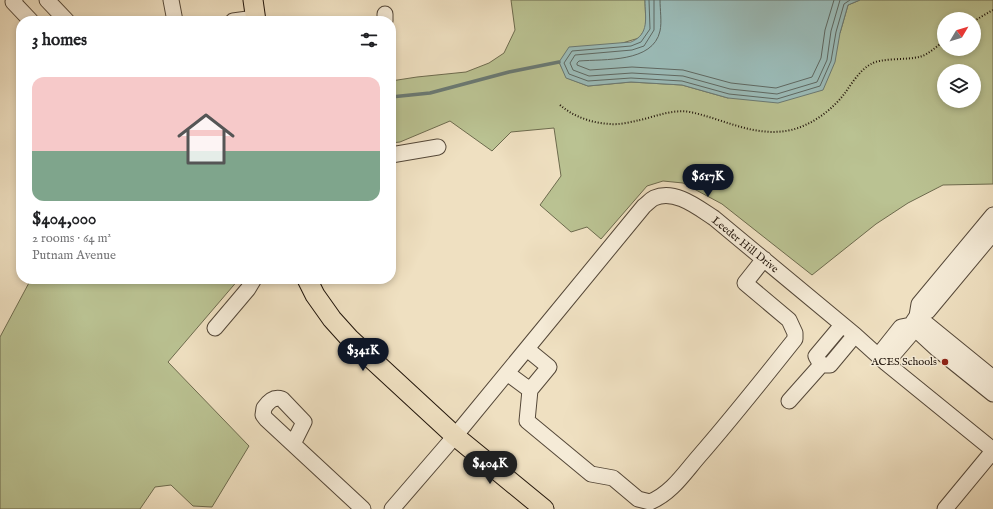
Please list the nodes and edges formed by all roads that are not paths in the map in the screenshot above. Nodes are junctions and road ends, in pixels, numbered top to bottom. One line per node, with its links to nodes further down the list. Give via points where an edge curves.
1 (15, 0): 4 (street, via 13,2)
2 (46, 0): 5 (street)
3 (172, 0): 6 (street)
4 (26, 16)
5 (62, 16)
6 (174, 16)
7 (438, 146): 8 (street)
8 (396, 154)
9 (993, 215): 14 (street, via 919,304)
10 (993, 233): 14 (street, via 928,312)
11 (764, 260): 15 (street, Leeder Hill Drive); 18 (street, Leeder Hill Drive, via 714,218 695,206 676,197 653,198); 23 (street, via 745,283 789,320 796,332 795,339 743,405 662,497 650,502 638,499 613,478 591,474 527,420)
12 (251, 284): 16 (street)
13 (310, 284): 26 (main road, via 332,319 350,339)
14 (914, 321): 19 (street, via 910,335); 22 (street); 24 (street, via 936,349)
15 (842, 325): 17 (street, Leeder Hill Drive); 20 (street, via 816,356)
16 (215, 328)
17 (855, 335): 19 (street, Leeder Hill Drive); 20 (street, via 830,365)
18 (527, 349): 21 (street, Leeder Hill Drive); 23 (street, via 549,367)
19 (882, 360): 28 (street, Leeder Hill Drive)
20 (821, 365): 25 (street)
21 (507, 373): 23 (street); 26 (street, Leeder Hill Drive)
22 (993, 378)
23 (530, 390)
24 (993, 394)
25 (789, 401)
26 (455, 436): 30 (street, Leeder Hill Drive); 31 (main road)
27 (293, 444): 29 (street)
28 (993, 450): 32 (street)
29 (363, 509)
30 (392, 509)
31 (544, 509)
32 (945, 509)

